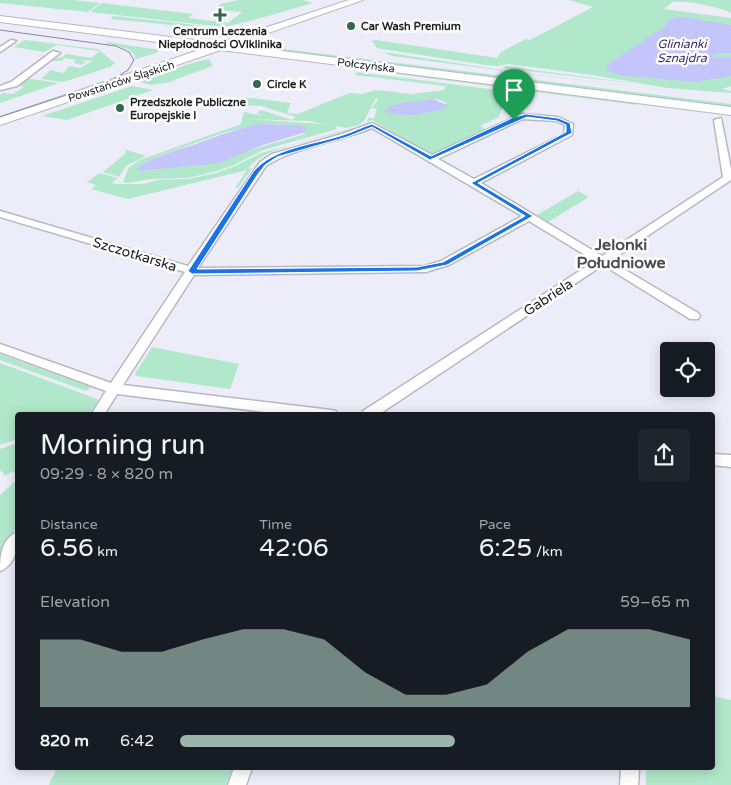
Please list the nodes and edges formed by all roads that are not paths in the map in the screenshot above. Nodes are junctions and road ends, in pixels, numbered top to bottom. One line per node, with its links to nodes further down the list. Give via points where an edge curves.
1 (352, 0): 10 (main road, via 280,16)
2 (358, 0): 8 (main road, Powstańców Śląskich)
3 (0, 12): 5 (main road, Połczyńska)
4 (0, 19): 6 (main road, Połczyńska)
5 (86, 22): 6 (main road, via 75,25); 10 (main road, Połczyńska)
6 (77, 28): 7 (main road, Połczyńska)
7 (147, 37): 11 (main road, Połczyńska); 14 (main road, via 166,44 167,49)
8 (242, 40): 10 (main road, Powstańców Śląskich); 16 (main road, Połczyńska)
9 (14, 41): 12 (street)
10 (221, 42): 11 (main road, Połczyńska); 18 (main road, Połczyńska); 20 (main road, Powstańców Śląskich)
11 (202, 43): 14 (main road, Powstańców Śląskich)
12 (0, 50)
13 (56, 53): 15 (street, via 14,84)
14 (162, 55): 17 (main road, Powstańców Śląskich)
15 (0, 88)
16 (731, 102)
17 (0, 111)
18 (731, 111)
19 (718, 120): 22 (street, Gabriela)
20 (0, 121)
21 (430, 159): 23 (street); 23 (street, via 522,116 558,119 570,127 568,135); 27 (street, via 372,125 279,155 263,164)
22 (730, 178): 26 (street, Gabriela)
23 (474, 183): 25 (street)
24 (0, 214): 27 (street, Szczotkarska)
25 (530, 216): 26 (street); 27 (street, Szczotkarska, via 445,263 426,269)
26 (602, 260): 28 (street); 33 (street, Gabriela)
27 (192, 271): 30 (street)
28 (694, 316)
29 (0, 348): 30 (street)
30 (114, 389): 31 (street); 32 (street)
31 (100, 412)
32 (307, 412)
33 (373, 412)
34 (715, 459): 35 (street)
35 (731, 461)
36 (15, 542): 37 (street)
37 (0, 564)
38 (242, 770): 40 (street)
39 (630, 770): 41 (street)
40 (237, 785)
41 (629, 785)

